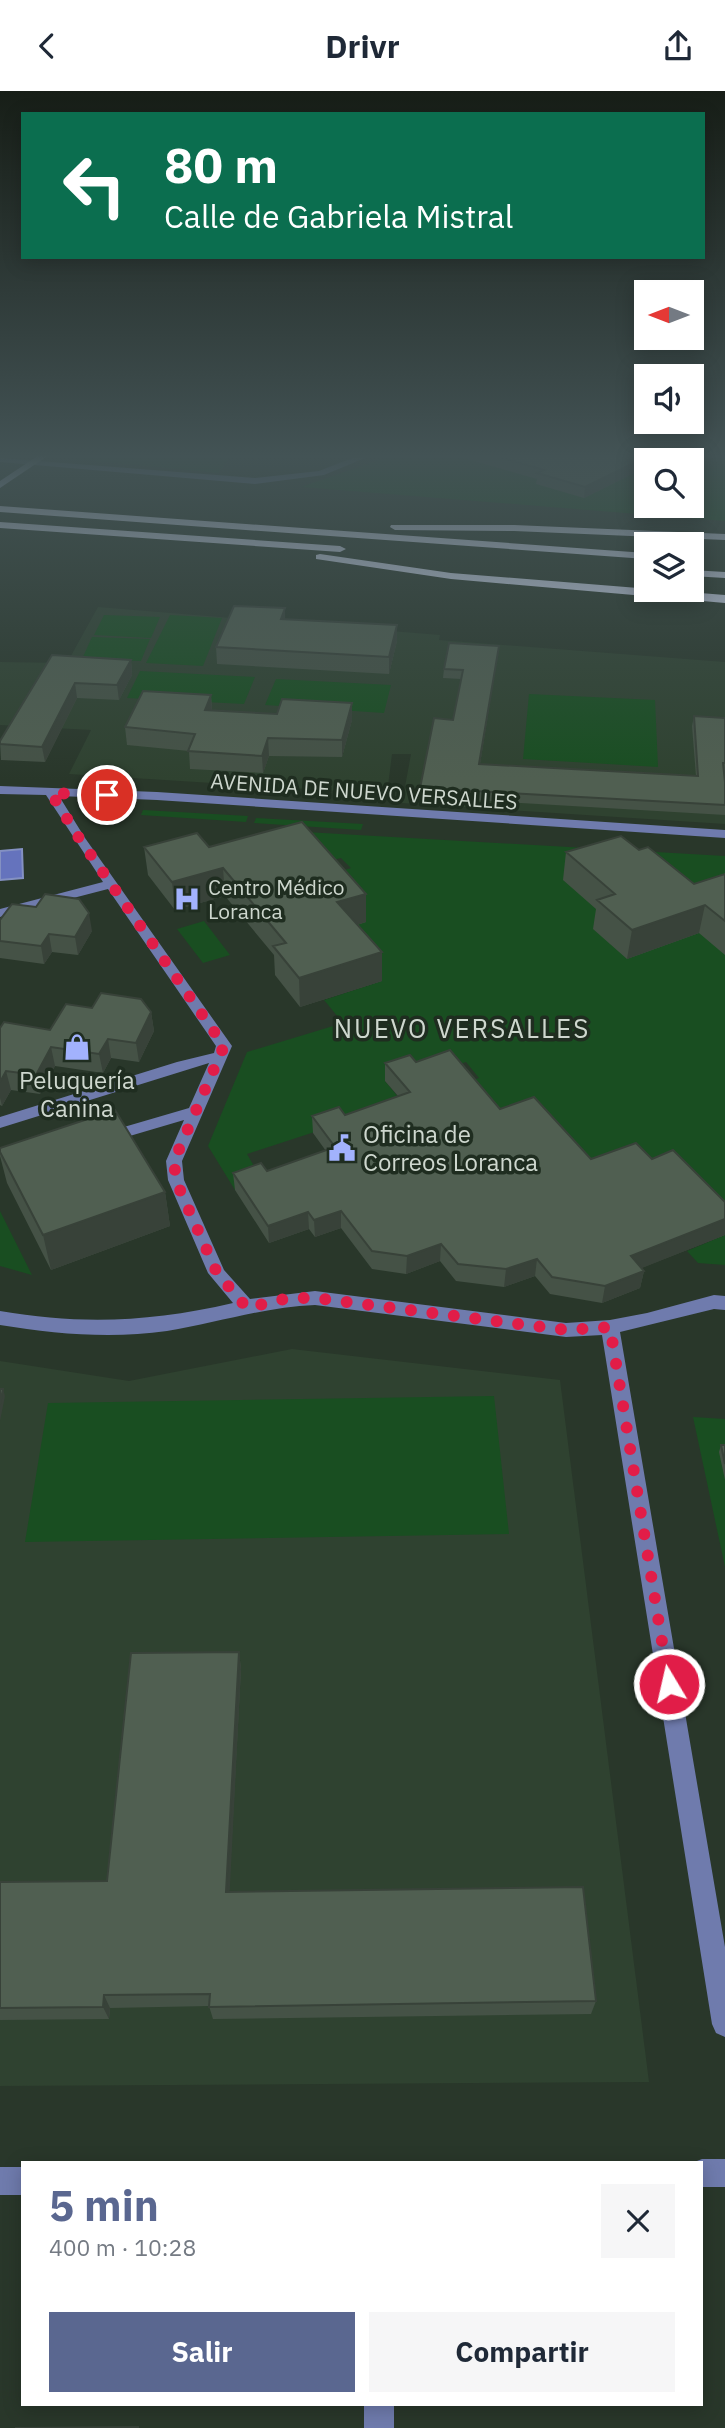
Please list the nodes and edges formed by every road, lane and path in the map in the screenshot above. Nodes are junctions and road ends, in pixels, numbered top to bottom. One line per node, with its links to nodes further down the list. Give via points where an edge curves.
1 (346, 562): 4 (highway, via 452,576)
2 (704, 574): 3 (highway)
3 (725, 575)
4 (725, 599)
5 (0, 790): 6 (street, AVENIDA DE NUEVO VERSALLES)
6 (51, 793): 7 (street, AVENIDA DE NUEVO VERSALLES); 8 (street)
7 (725, 834)
8 (111, 884): 9 (street); 10 (street, via 224,1046)
9 (0, 913)
10 (220, 1056): 11 (street); 12 (street)
11 (197, 1111): 13 (street); 15 (street, via 174,1161 176,1181 217,1273)
12 (0, 1123)
13 (91, 1143)
14 (725, 1303): 17 (street)
15 (247, 1308): 16 (street, via 130,1328 41,1325); 17 (street, via 289,1298 315,1298 566,1330)
16 (0, 1318)
17 (610, 1327): 18 (street)
18 (725, 2024)
19 (703, 2173): 20 (street)
20 (725, 2173)
21 (0, 2181): 22 (street)
22 (21, 2181)
23 (379, 2406): 24 (street)
24 (379, 2428)

